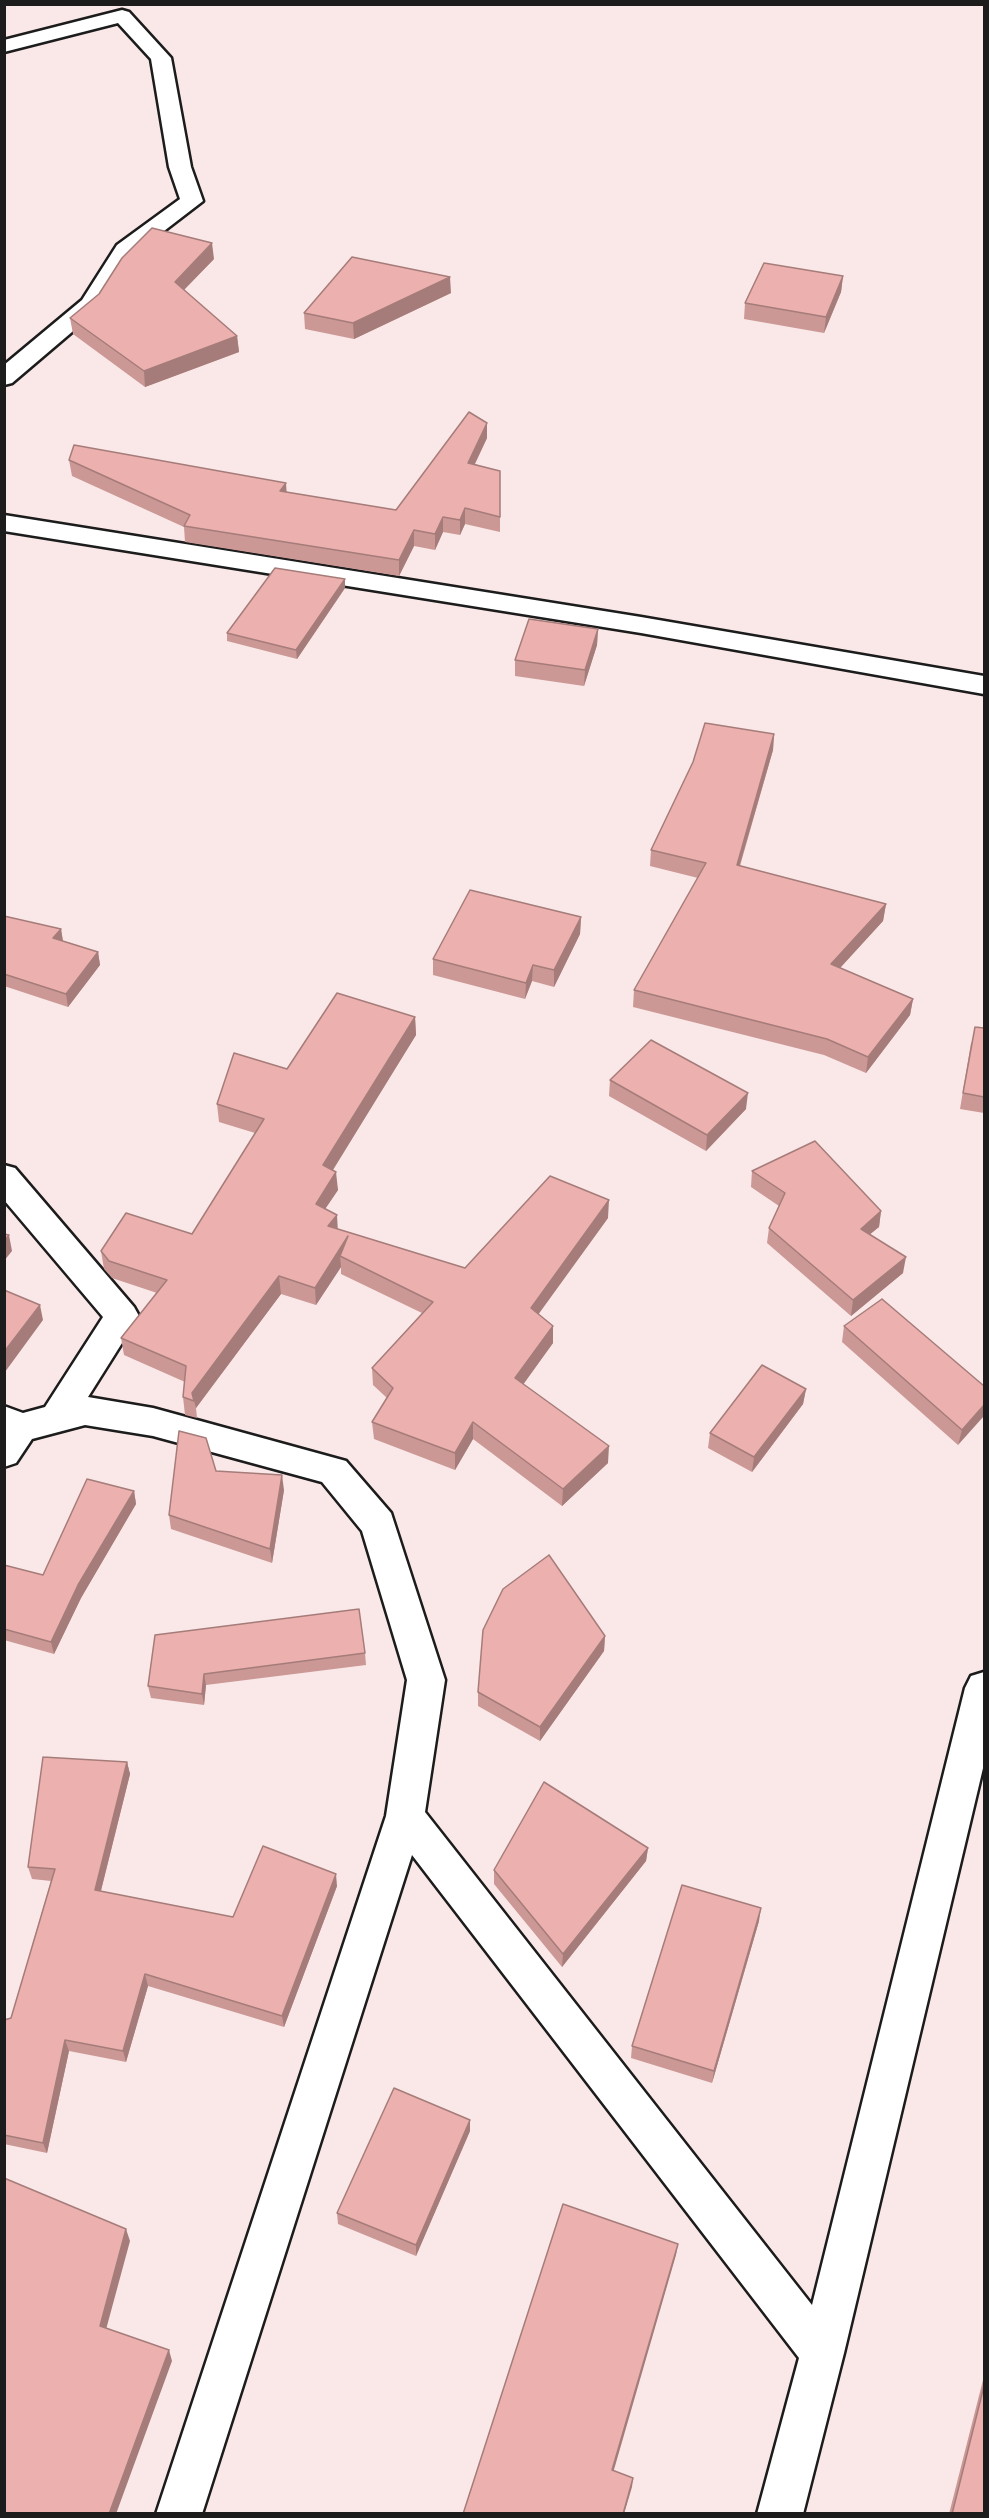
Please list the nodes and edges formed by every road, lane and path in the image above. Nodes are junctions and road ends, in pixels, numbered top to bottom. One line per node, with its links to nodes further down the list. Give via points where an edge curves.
1 (4, 46): 2 (street, via 122,16 161,58 180,167 192,201 125,250 91,304)
2 (4, 378)
3 (4, 523): 4 (street, via 641,625)
4 (984, 685)
5 (4, 1177): 6 (street, via 122,1316)
6 (57, 1418): 7 (street); 9 (street, via 85,1411 153,1422 334,1471 378,1524 426,1680)
7 (10, 1434)
8 (984, 1688): 10 (street)
9 (405, 1816): 10 (street); 11 (street)
10 (822, 2353): 12 (street)
11 (179, 2514)
12 (780, 2514)

